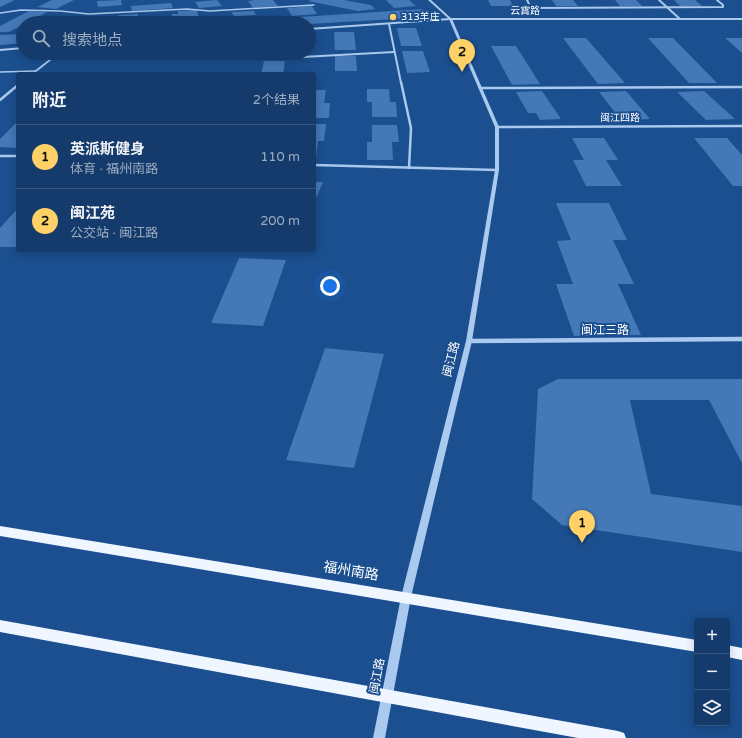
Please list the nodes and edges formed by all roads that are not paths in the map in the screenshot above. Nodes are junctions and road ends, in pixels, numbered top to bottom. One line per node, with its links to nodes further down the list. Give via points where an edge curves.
1 (428, 0): 8 (street, 闽江路)
2 (527, 0): 6 (street, via 531,8)
3 (659, 0): 6 (street)
4 (717, 0): 6 (street, via 723,7)
5 (314, 5): 7 (lane, via 210,11 186,9 89,14 21,10)
6 (666, 7): 9 (street)
7 (0, 13)
8 (450, 19): 9 (street, 云霄路); 11 (street, 云霄路); 22 (street, 闽江路)
9 (680, 19): 10 (street, 云霄路)
10 (742, 19)
11 (389, 24): 12 (street, 云霄路); 15 (street)
12 (316, 29)
13 (16, 49): 14 (street)
14 (0, 50)
15 (394, 52): 16 (street); 29 (street, via 411,128)
16 (316, 55)
17 (50, 60): 18 (street)
18 (35, 71): 19 (lane)
19 (0, 72)
20 (16, 87): 23 (street)
21 (742, 87): 22 (street)
22 (480, 88): 24 (street, 闽江路)
23 (0, 100)
24 (497, 126): 25 (street, 闽江四路); 30 (street, 闽江路)
25 (742, 126)
26 (0, 156): 27 (street)
27 (16, 156)
28 (316, 165): 29 (street)
29 (409, 168): 30 (street)
30 (497, 170): 32 (street, 闽江路)
31 (742, 339): 32 (street, 闽江三路)
32 (469, 341): 34 (street, 闽江路)
33 (0, 531): 34 (main road, 福州南路)
34 (406, 597): 36 (main road, 福州南路); 39 (street, 闽江路)
35 (0, 626): 39 (main road)
36 (694, 645)
37 (730, 652): 38 (main road)
38 (742, 654)
39 (387, 696): 40 (street, 闽江路); 41 (main road)
40 (379, 738)
41 (618, 738)

